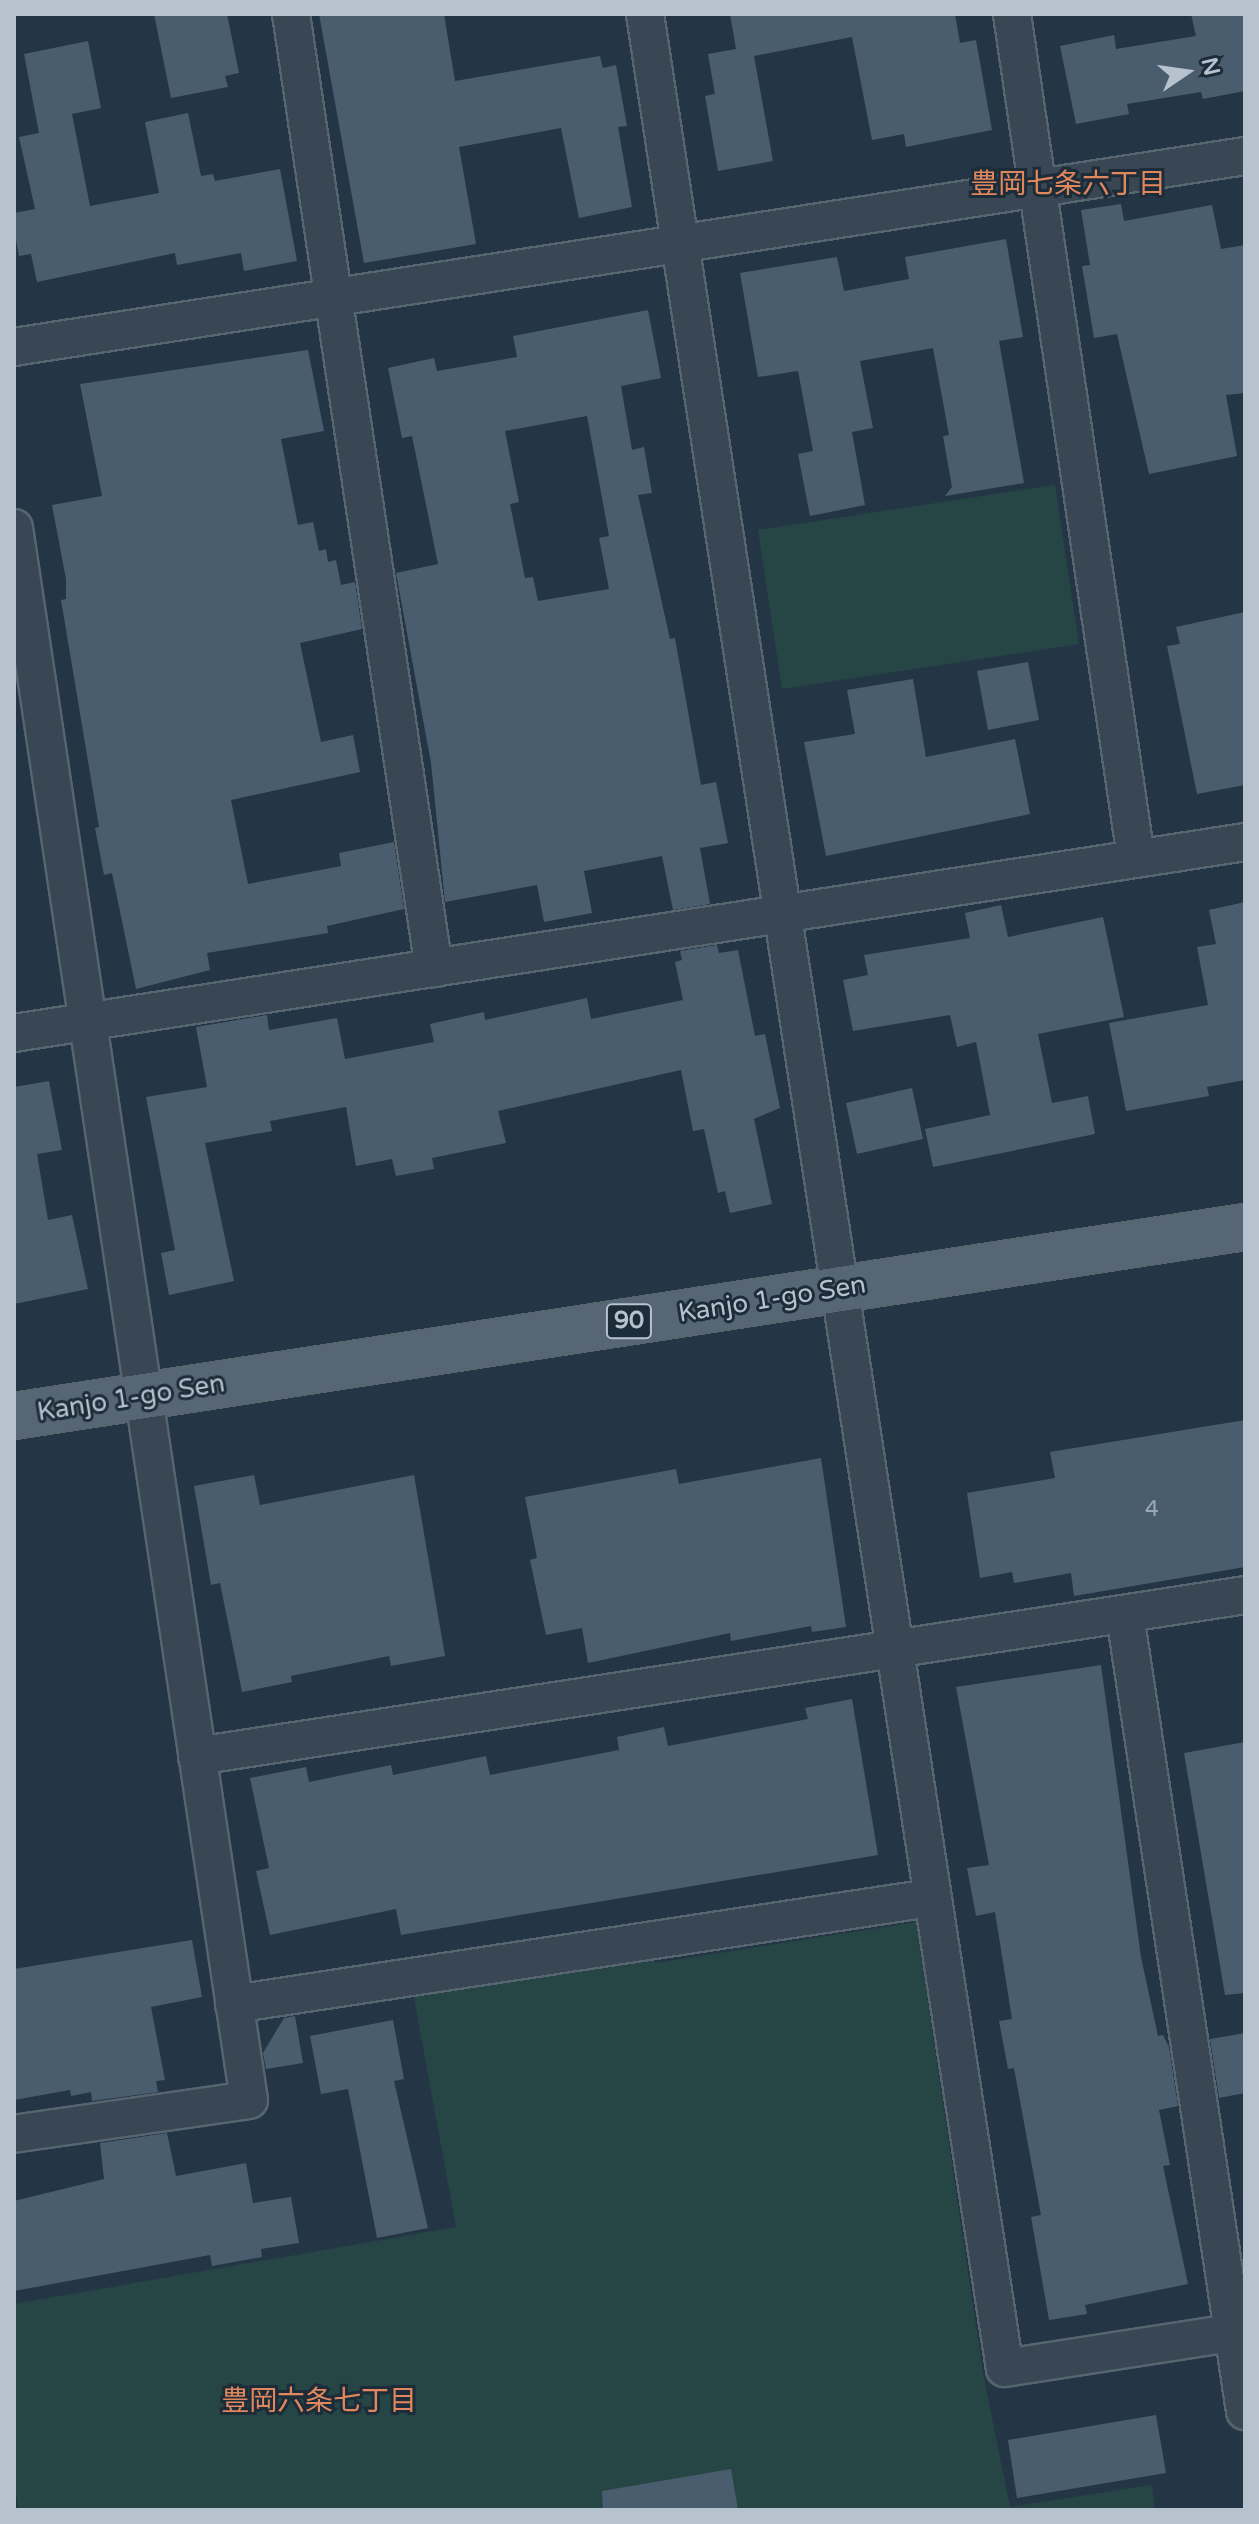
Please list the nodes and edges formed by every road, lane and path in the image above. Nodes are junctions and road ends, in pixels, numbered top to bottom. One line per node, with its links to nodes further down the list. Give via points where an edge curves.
1 (291, 14): 7 (street)
2 (645, 14): 6 (street)
3 (1012, 14): 5 (street)
4 (1245, 156): 5 (street)
5 (1038, 189): 6 (street); 11 (street)
6 (680, 247): 7 (street); 12 (street)
7 (334, 299): 8 (street); 13 (street)
8 (14, 347)
9 (14, 528): 14 (street)
10 (1245, 842): 11 (street)
11 (1136, 858): 12 (street)
12 (783, 914): 13 (street); 17 (street)
13 (434, 968): 14 (street)
14 (88, 1021): 15 (street); 18 (street)
15 (14, 1033)
16 (1245, 1227): 17 (main road, Kanjo 1-go Sen / 90)
17 (840, 1288): 18 (main road, Kanjo 1-go Sen / 90); 22 (street)
18 (145, 1396): 19 (main road, Kanjo 1-go Sen / 90); 23 (street)
19 (14, 1416)
20 (1245, 1595): 21 (street)
21 (1125, 1615): 22 (street); 27 (street)
22 (895, 1650): 23 (street); 24 (street)
23 (197, 1756): 25 (street)
24 (930, 1898): 25 (street); 27 (street, via 1005,2368)
25 (234, 2004): 26 (street, via 249,2100)
26 (14, 2134)
27 (1239, 2332): 28 (street)
28 (1245, 2411)

